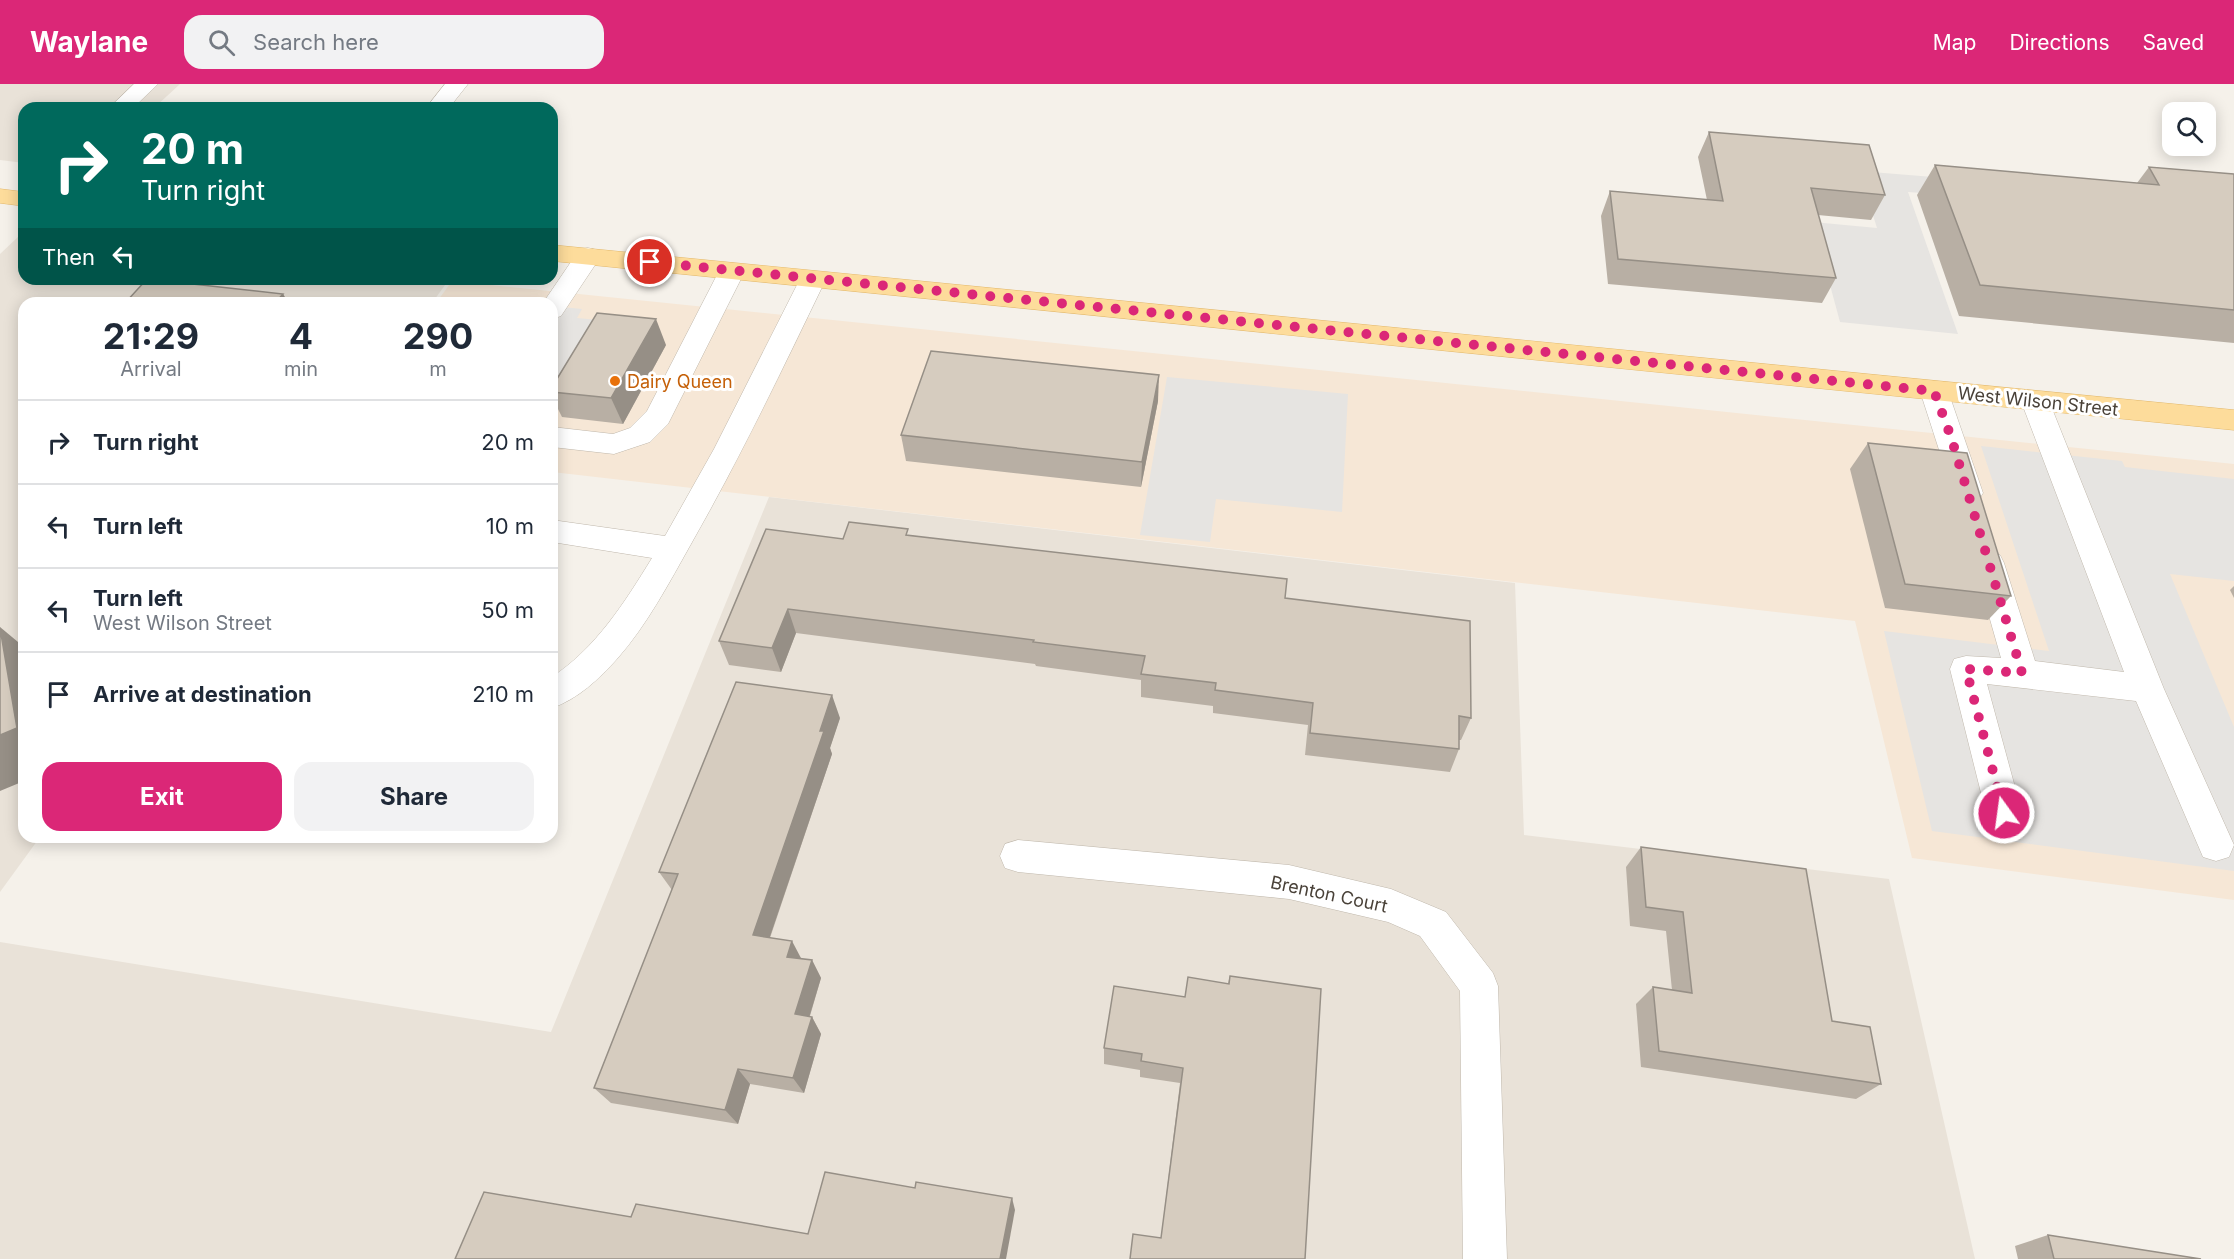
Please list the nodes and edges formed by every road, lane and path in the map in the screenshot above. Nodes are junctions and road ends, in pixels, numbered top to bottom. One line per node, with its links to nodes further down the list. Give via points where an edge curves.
1 (147, 84): 3 (street)
2 (457, 84): 4 (street)
3 (127, 102)
4 (442, 102)
5 (558, 254): 6 (main road, West Wilson Street)
6 (588, 256): 7 (main road, West Wilson Street); 9 (street)
7 (732, 271): 8 (main road, West Wilson Street); 13 (street, via 658,417 640,435 614,444)
8 (813, 279): 10 (main road, West Wilson Street); 15 (street, via 710,486)
9 (558, 301)
10 (1934, 391): 11 (main road, West Wilson Street); 16 (street)
11 (2035, 400): 12 (main road, West Wilson Street); 18 (street)
12 (2234, 420)
13 (558, 438)
14 (558, 532): 15 (street)
15 (673, 549): 17 (street, via 636,610 599,658)
16 (2022, 673): 18 (street); 19 (street, via 1966,669)
17 (558, 689)
18 (2147, 689): 20 (street)
19 (2004, 813)
20 (2216, 845)
21 (1018, 856): 22 (street, Brenton Court, via 1289,882 1391,906 1432,924 1479,986)
22 (1485, 1259)

